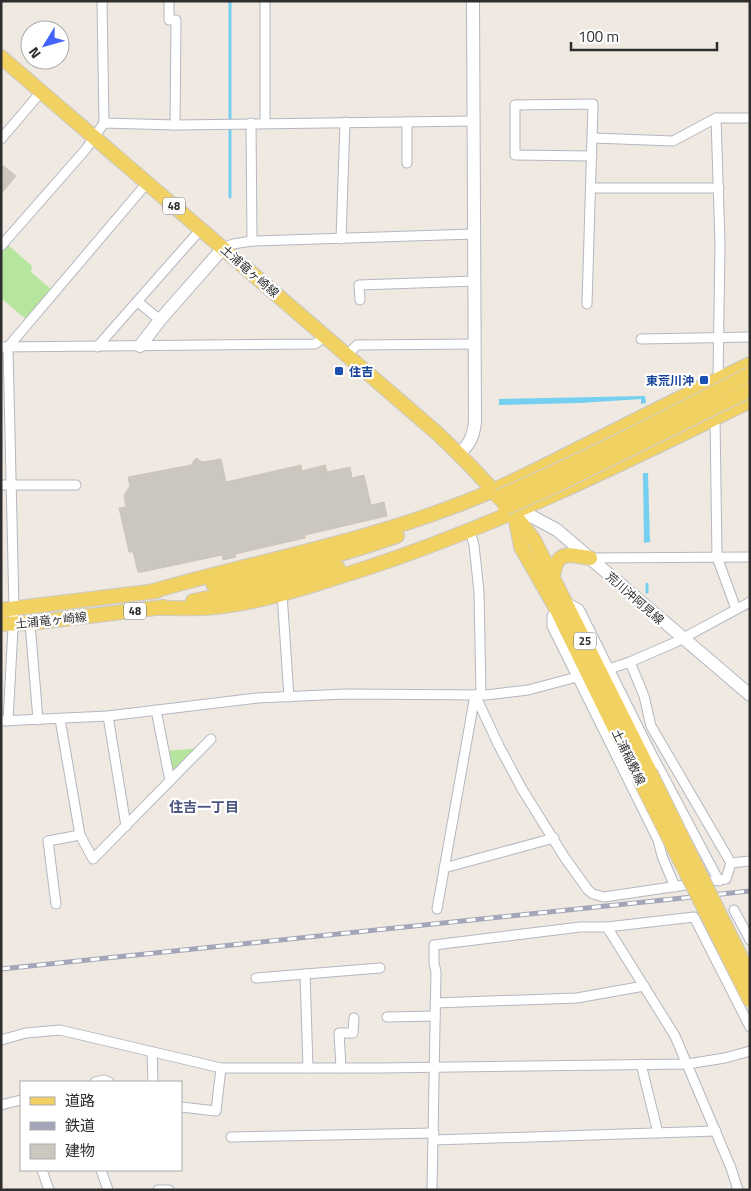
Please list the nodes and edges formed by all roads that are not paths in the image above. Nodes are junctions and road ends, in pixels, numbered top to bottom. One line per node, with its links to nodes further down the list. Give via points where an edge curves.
1 (102, 1): 12 (street)
2 (169, 1): 15 (street, via 169,20 176,20)
3 (265, 1): 14 (street)
4 (473, 1): 9 (street)
5 (1, 58): 6 (main road, 土浦竜ヶ崎線 / 48)
6 (41, 92): 16 (main road, 土浦竜ヶ崎線 / 48); 17 (street)
7 (716, 118): 8 (street); 18 (street, via 673,141); 23 (street)
8 (750, 118)
9 (473, 121): 11 (street); 25 (street)
10 (345, 122): 11 (street); 14 (street); 26 (street)
11 (407, 122): 20 (street)
12 (104, 123): 15 (street); 16 (street)
13 (251, 123): 14 (street); 15 (street); 27 (street)
14 (265, 123)
15 (176, 125)
16 (94, 137): 21 (main road, 土浦竜ヶ崎線 / 48); 28 (street)
17 (1, 138)
18 (593, 138): 19 (street); 19 (street, via 594,104 515,105 515,155)
19 (592, 156): 22 (street)
20 (407, 162)
21 (147, 183): 24 (main road, 土浦竜ヶ崎線 / 48); 41 (street)
22 (591, 188): 23 (street); 33 (street)
23 (719, 188): 36 (street)
24 (201, 229): 29 (main road, 土浦竜ヶ崎線 / 48); 32 (street)
25 (474, 234): 26 (street); 30 (street)
26 (341, 239): 27 (street)
27 (252, 241): 29 (street)
28 (1, 246)
29 (223, 248): 34 (street); 35 (main road, 土浦竜ヶ崎線 / 48)
30 (475, 282): 31 (street, via 359,285); 39 (street)
31 (360, 300)
32 (138, 302): 34 (street); 42 (street)
33 (587, 304)
34 (160, 320): 40 (street)
35 (325, 336): 40 (street, via 315,344); 43 (main road, 土浦竜ヶ崎線 / 48)
36 (719, 337): 37 (street); 38 (street); 46 (street)
37 (750, 337)
38 (641, 339)
39 (475, 344): 43 (street, via 357,345); 50 (street, via 474,432)
40 (140, 346): 42 (street)
41 (5, 347): 42 (street); 51 (street)
42 (97, 347)
43 (347, 355): 50 (main road, 土浦竜ヶ崎線 / 48)
44 (750, 364): 46 (main road)
45 (750, 374): 53 (main road, bridge)
46 (718, 379): 53 (main road, via 536,471)
47 (750, 390): 53 (main road, bridge, via 555,486)
48 (750, 401): 49 (main road)
49 (715, 418): 53 (main road); 55 (street)
50 (460, 454): 53 (main road, 土浦竜ヶ崎線 / 48)
51 (6, 485): 52 (street); 65 (street)
52 (76, 485)
53 (503, 502): 54 (main road); 57 (street, 荒川沖阿見線, via 551,526); 58 (main road, 土浦稲敷線 / 25, via 534,540); 59 (main road, 土浦竜ヶ崎線 / 48, via 471,524 420,543 365,561); 60 (main road, via 455,506 402,525); 63 (main road, 土浦稲敷線 / 25, via 521,547)
54 (470, 531): 61 (main road, via 422,550); 73 (street, via 479,592)
55 (716, 557): 56 (street); 57 (street); 66 (street)
56 (750, 557)
57 (590, 558): 58 (main road, via 561,557 556,562); 69 (street, 荒川沖阿見線)
58 (554, 576): 63 (main road, 土浦稲敷線 / 25)
59 (266, 580): 60 (main road, 土浦竜ヶ崎線 / 48); 64 (main road, 土浦竜ヶ崎線 / 48)
60 (150, 592): 65 (main road, 土浦竜ヶ崎線 / 48)
61 (282, 594): 64 (main road, via 216,607); 75 (street)
62 (750, 602): 66 (street)
63 (561, 606): 71 (street, via 580,608); 72 (street, via 552,616 552,626); 86 (main road, 土浦稲敷線 / 25)
64 (155, 608): 67 (main road, 土浦竜ヶ崎線 / 48)
65 (8, 610): 68 (street)
66 (736, 610): 69 (street)
67 (30, 623): 68 (main road, 土浦竜ヶ崎線 / 48); 79 (street)
68 (7, 624): 80 (street)
69 (683, 638): 70 (street); 74 (street, 荒川沖阿見線)
70 (630, 662): 71 (street); 81 (street)
71 (609, 669): 82 (street)
72 (577, 678): 73 (street, via 528,690); 95 (street, via 658,840)
73 (478, 695): 75 (street); 90 (street, via 498,746); 93 (street)
74 (750, 695)
75 (289, 696): 76 (street)
76 (156, 710): 77 (street); 87 (street)
77 (108, 716): 78 (street); 88 (street)
78 (60, 719): 79 (street); 89 (street)
79 (38, 720): 80 (street)
80 (5, 721)
81 (653, 730): 82 (street); 84 (street)
82 (642, 736): 85 (street)
83 (211, 739): 87 (street)
84 (661, 744): 85 (street); 92 (street)
85 (650, 751): 94 (street)
86 (645, 775): 103 (main road, 土浦稲敷線 / 25, bridge); 106 (main road, 土浦稲敷線 / 25, bridge)
87 (170, 781): 88 (street)
88 (126, 826): 89 (street, via 93,859)
89 (80, 835): 96 (street, via 48,841)
90 (554, 838): 93 (street); 95 (street, via 593,894 604,897)
91 (750, 861): 92 (street)
92 (731, 863): 94 (street, via 726,879)
93 (444, 868): 97 (street)
94 (719, 881): 95 (street)
95 (675, 887)
96 (56, 904)
97 (437, 909)
98 (734, 910): 100 (street)
99 (608, 927): 105 (street); 107 (street, via 580,927 434,945); 111 (street, via 694,917)
100 (750, 940)
101 (380, 968): 102 (street)
102 (305, 974): 104 (street); 119 (street)
103 (750, 976)
104 (256, 978)
105 (644, 986): 107 (street, via 577,998); 116 (street, via 675,1036)
106 (750, 1000)
107 (435, 1002): 108 (street)
108 (435, 1016): 109 (street); 117 (street)
109 (386, 1017)
110 (354, 1018): 120 (street, via 353,1033 339,1033)
111 (750, 1027)
112 (1, 1040): 114 (street, via 26,1033 60,1030)
113 (750, 1051): 116 (street)
114 (152, 1052): 118 (street); 121 (street)
115 (641, 1064): 116 (street); 117 (street); 126 (street)
116 (687, 1064): 125 (street)
117 (434, 1067): 120 (street); 127 (street)
118 (221, 1068): 119 (street); 124 (street, via 216,1111)
119 (308, 1068): 120 (street)
120 (341, 1068)
121 (153, 1081)
122 (20, 1100): 123 (street)
123 (1, 1105)
124 (182, 1107)
125 (716, 1131): 126 (street); 136 (street)
126 (658, 1133): 127 (street)
127 (434, 1136): 128 (street); 135 (street)
128 (231, 1137)
129 (42, 1171): 131 (street)
130 (101, 1171): 132 (street)
131 (49, 1190)
132 (108, 1190)
133 (158, 1190): 134 (street)
134 (169, 1190)
135 (432, 1190)
136 (738, 1190)

